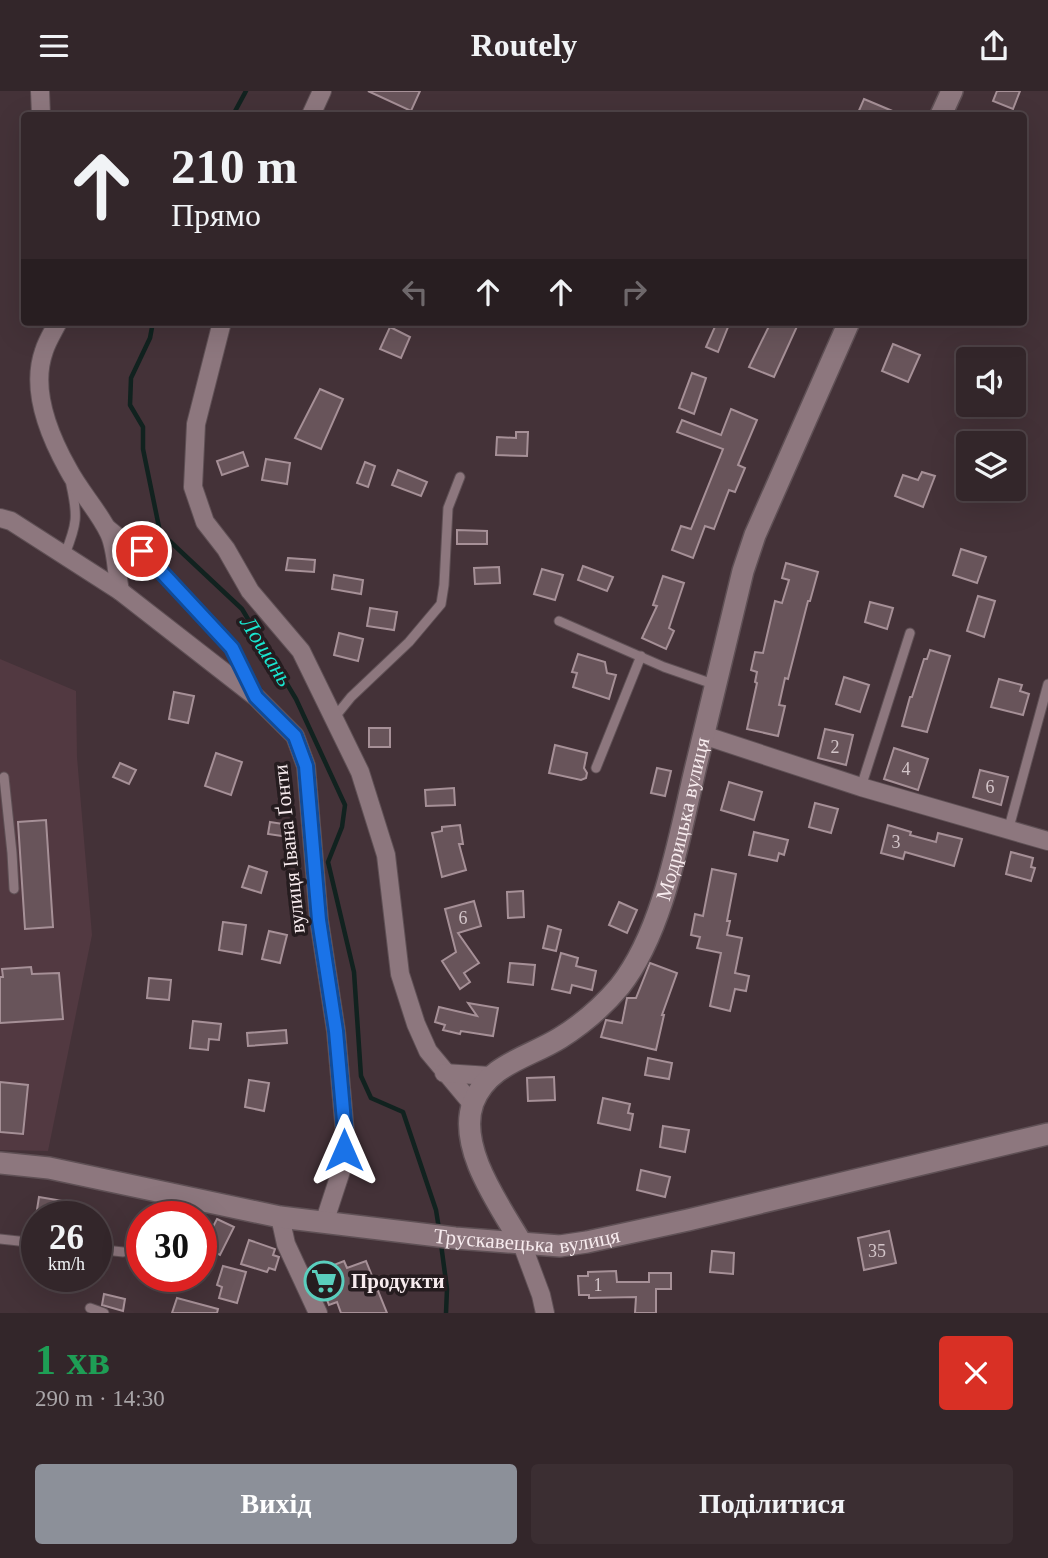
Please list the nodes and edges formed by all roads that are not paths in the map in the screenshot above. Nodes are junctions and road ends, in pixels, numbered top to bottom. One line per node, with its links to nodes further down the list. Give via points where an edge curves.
1 (40, 91): 4 (street)
2 (322, 91): 5 (street)
3 (951, 91): 6 (street)
4 (41, 112)
5 (313, 112)
6 (942, 112)
7 (56, 326): 10 (street, via 44,351 40,396)
8 (221, 326): 22 (street, via 196,424 193,487 205,522 250,591 302,651)
9 (847, 326): 20 (street, Модрицька вулиця, via 755,535)
10 (68, 470): 12 (street); 14 (lane, via 78,512)
11 (460, 477): 22 (lane, via 448,508 441,604)
12 (100, 516): 15 (street, via 111,536); 21 (lane, via 142,551 232,648)
13 (0, 518): 14 (street, вулиця Івана Ґонти)
14 (65, 554): 15 (street, вулиця Івана Ґонти)
15 (120, 591): 21 (street, вулиця Івана Ґонти)
16 (559, 621): 18 (lane)
17 (910, 633): 26 (lane)
18 (640, 656): 20 (lane); 24 (lane)
19 (1048, 684): 27 (lane)
20 (716, 685): 23 (street, Модрицька вулиця)
21 (256, 697): 38 (street, вулиця Івана Ґонти, via 295,736 306,766 345,1133 342,1168)
22 (333, 720): 32 (street, via 360,772 386,855 400,974 428,1051)
23 (703, 735): 26 (street); 33 (street, Модрицька вулиця, via 663,894 639,956 620,986 585,1018 560,1038)
24 (596, 768)
25 (4, 778): 29 (lane)
26 (861, 787): 27 (street)
27 (1008, 831): 28 (street)
28 (1048, 841)
29 (12, 853): 30 (lane); 31 (lane)
30 (0, 854)
31 (14, 889)
32 (444, 1073): 33 (street); 34 (street)
33 (490, 1076): 34 (street, Модрицька вулиця)
34 (473, 1105): 41 (street, Модрицька вулиця, via 468,1126 471,1146)
35 (1048, 1134): 41 (street, Трускавецька вулиця, via 587,1242)
36 (0, 1163): 37 (street, Трускавецька вулиця, via 49,1168)
37 (279, 1217): 38 (street, Трускавецька вулиця); 46 (street, via 286,1244)
38 (324, 1223): 41 (street, Трускавецька вулиця)
39 (0, 1239): 40 (lane)
40 (21, 1241)
41 (522, 1244): 47 (street)
42 (112, 1251): 43 (lane)
43 (123, 1252)
44 (90, 1308): 45 (lane)
45 (104, 1313)
46 (318, 1313)
47 (543, 1313)

